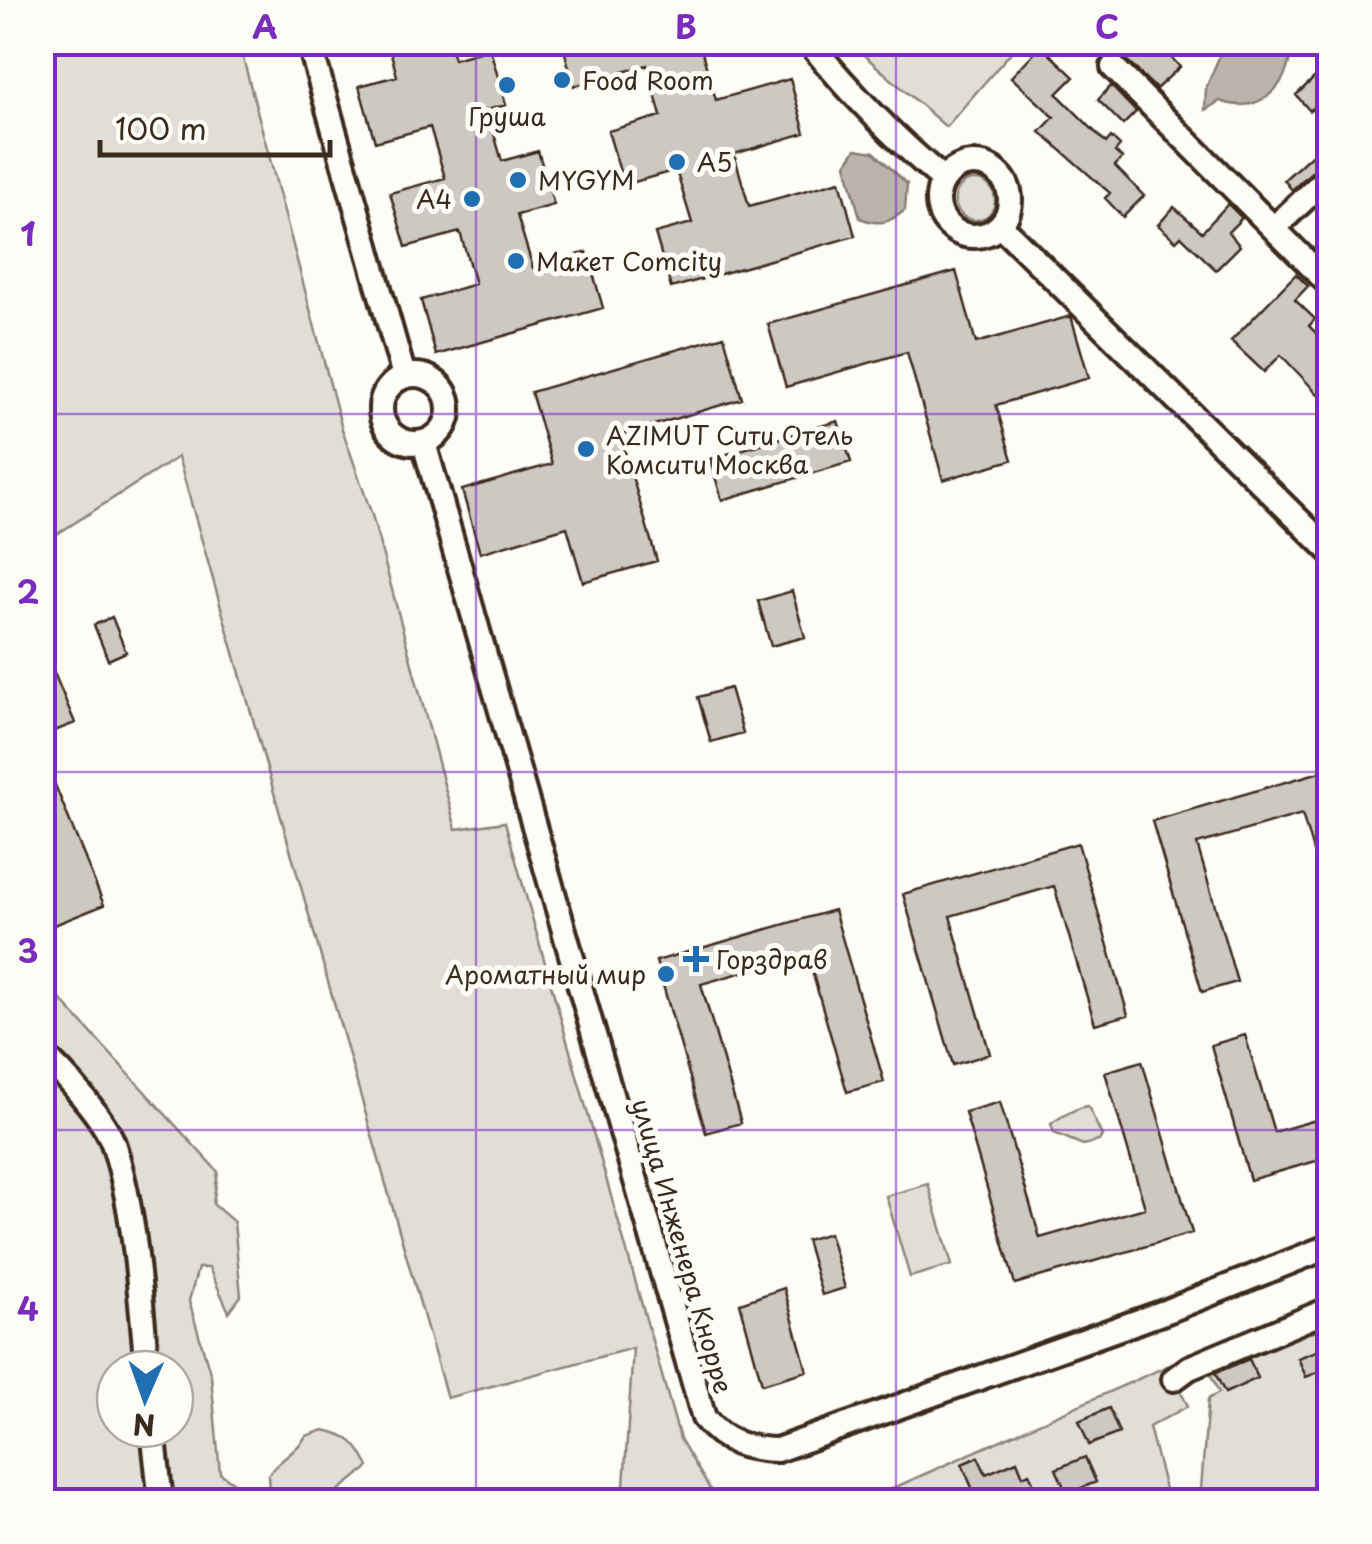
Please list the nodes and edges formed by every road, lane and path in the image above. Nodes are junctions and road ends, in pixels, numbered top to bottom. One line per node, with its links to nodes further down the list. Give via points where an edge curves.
1 (309, 42): 9 (street)
2 (809, 42): 5 (street, via 844,86)
3 (1113, 66): 7 (street)
4 (1330, 175): 7 (street)
5 (944, 180): 6 (street, via 938,204 949,226 972,236); 6 (street, via 971,164 1000,174 1011,197)
6 (1000, 226): 11 (street)
7 (1275, 227): 8 (street)
8 (1330, 286)
9 (404, 376): 10 (street, via 382,398 382,420 404,442); 10 (street, via 428,377 450,404 445,427)
10 (424, 443): 13 (street, улица Инженера Кнорре, via 704,1418 716,1433 754,1450 777,1450)
11 (1330, 551)
12 (42, 1054): 15 (street, via 113,1142 134,1242)
13 (1330, 1246)
14 (1330, 1308): 16 (street)
15 (145, 1349)
16 (1174, 1379)
17 (155, 1449): 18 (street)
18 (161, 1502)

